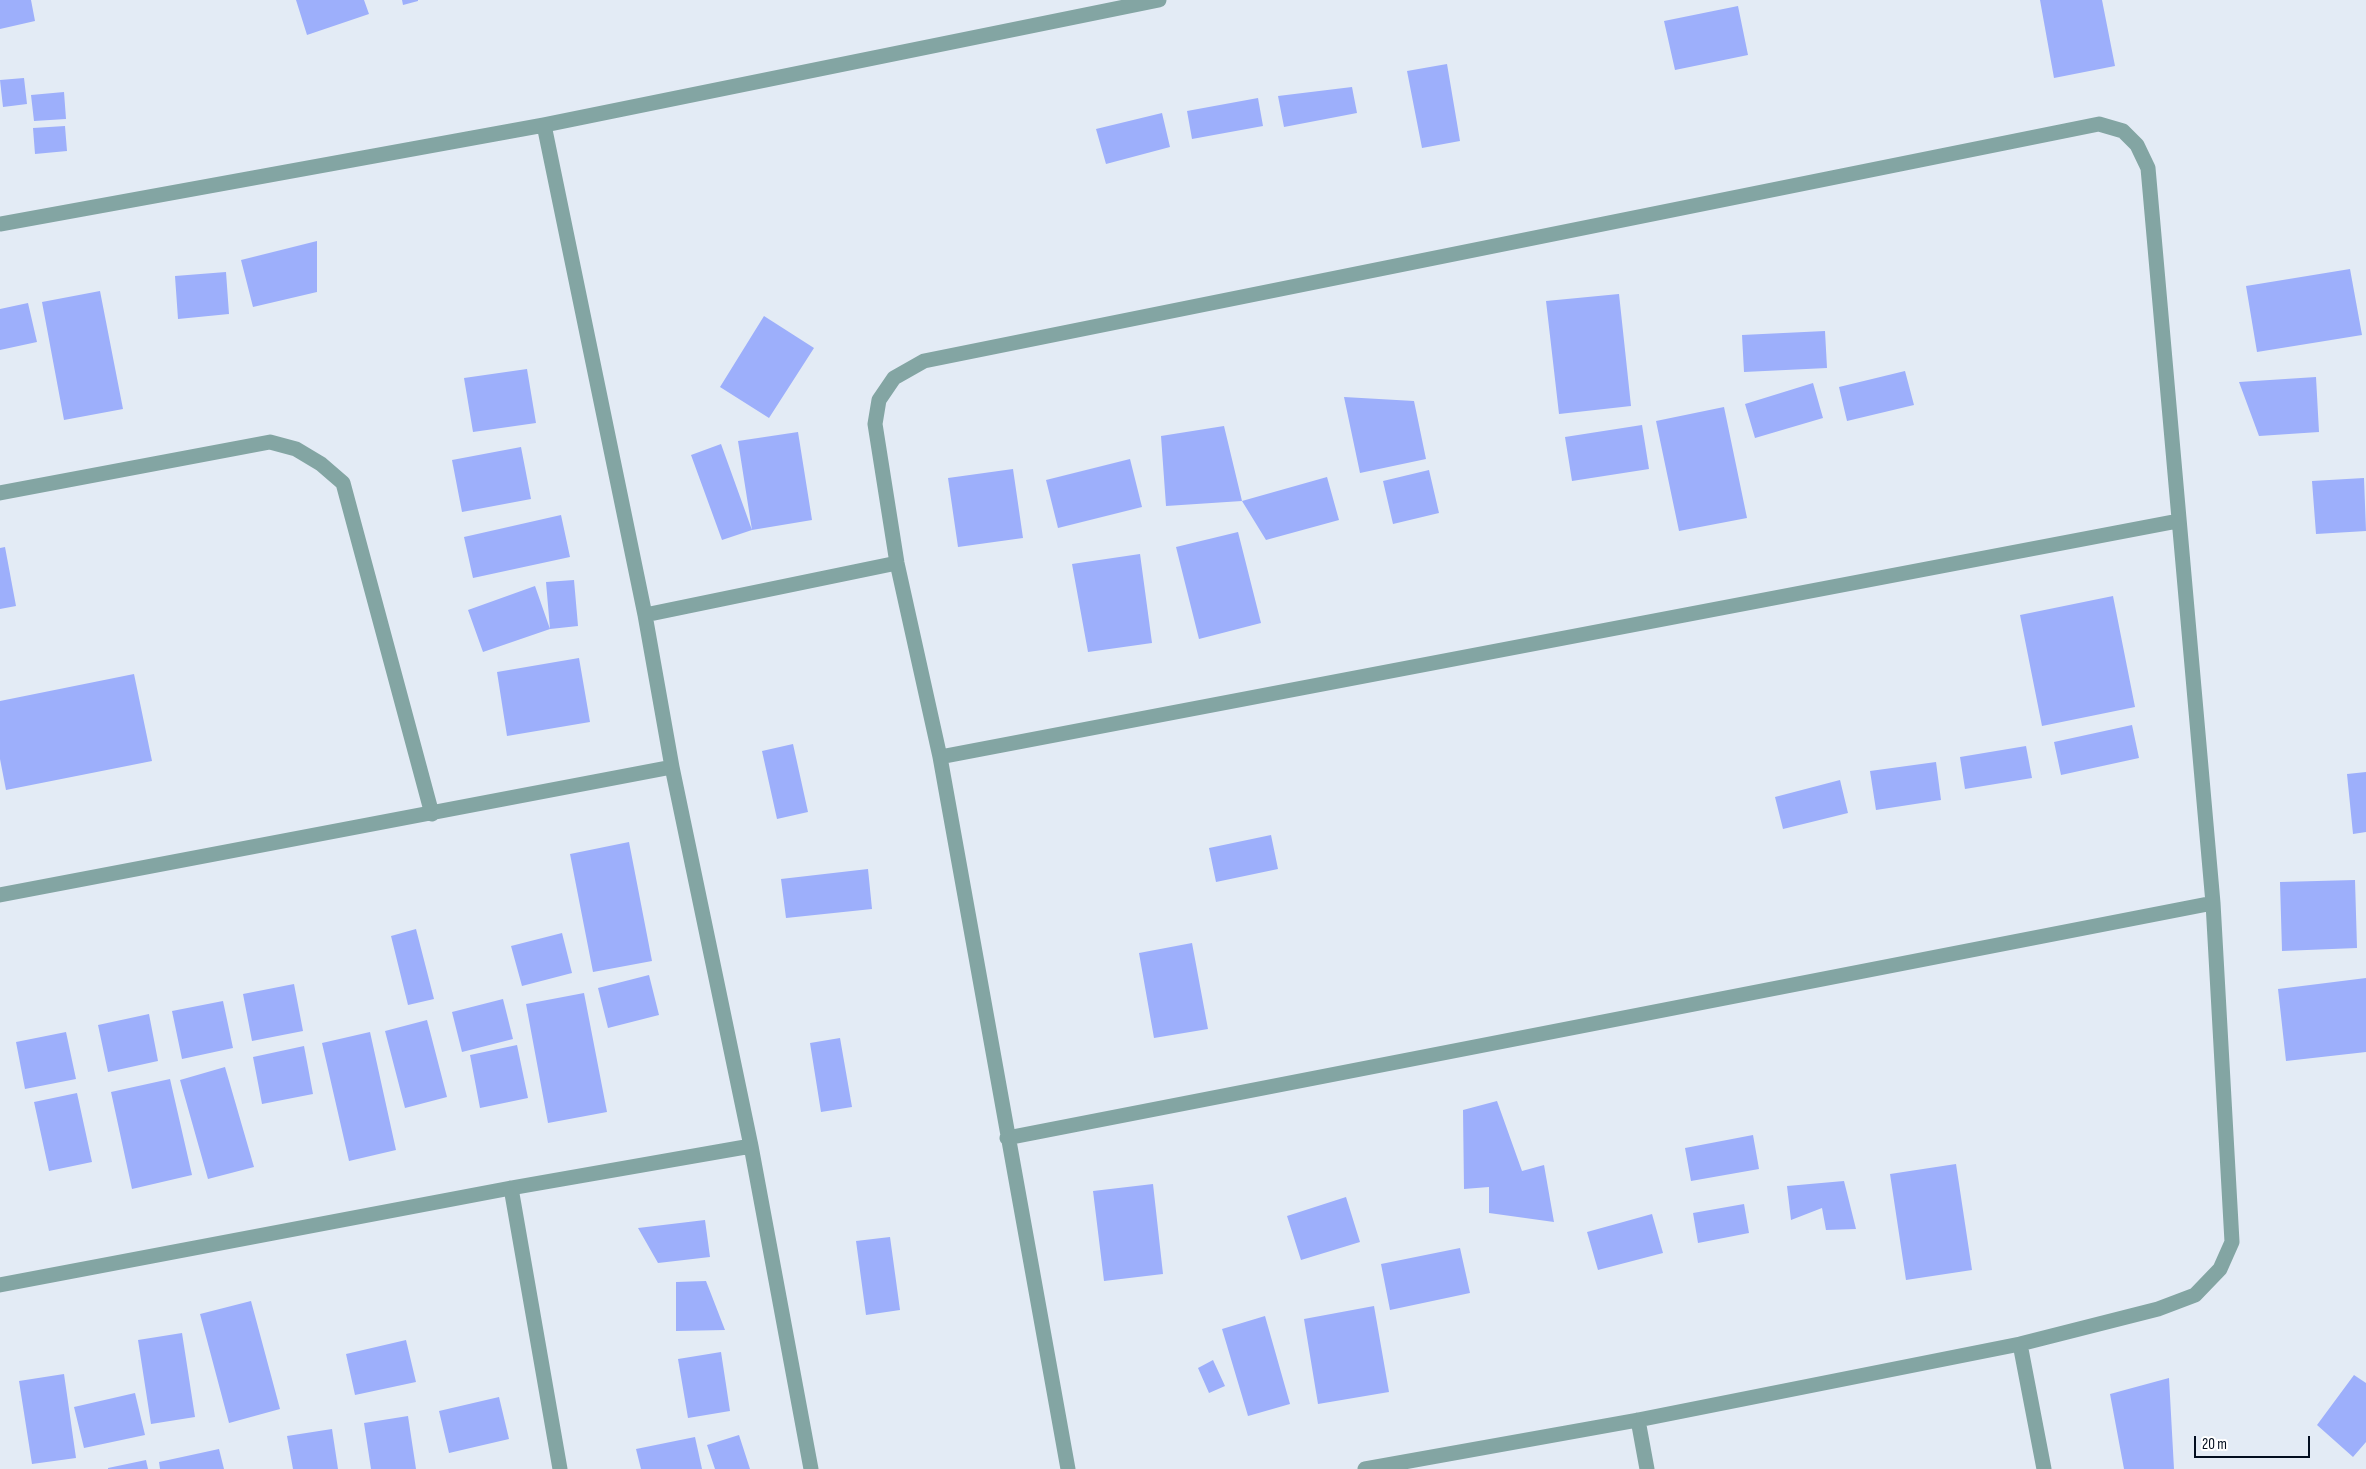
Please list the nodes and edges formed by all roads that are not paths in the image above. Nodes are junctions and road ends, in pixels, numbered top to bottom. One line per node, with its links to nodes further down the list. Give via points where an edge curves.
1 (1159, 0): 2 (street)
2 (544, 125): 3 (street); 7 (street)
3 (0, 224)
4 (0, 492): 10 (street, via 270,442 296,449 321,464 343,483)
5 (2178, 521): 6 (street, via 2148,168 2137,145 2123,131 2099,124 924,361 894,378 879,400 875,424); 8 (street); 12 (street)
6 (897, 563): 7 (street); 8 (street)
7 (645, 615): 9 (street)
8 (940, 757): 13 (street)
9 (672, 767): 10 (street); 14 (street)
10 (432, 814): 11 (street)
11 (0, 896)
12 (2213, 903): 13 (street); 17 (street, via 2232,1242 2220,1269 2195,1294 2158,1309)
13 (1007, 1138): 21 (street)
14 (751, 1146): 15 (street); 20 (street)
15 (511, 1188): 16 (street); 19 (street)
16 (0, 1285)
17 (2020, 1344): 18 (street); 24 (street)
18 (1638, 1420): 22 (street); 23 (street)
19 (560, 1469)
20 (811, 1469)
21 (1068, 1469)
22 (1365, 1469)
23 (1647, 1469)
24 (2044, 1469)

